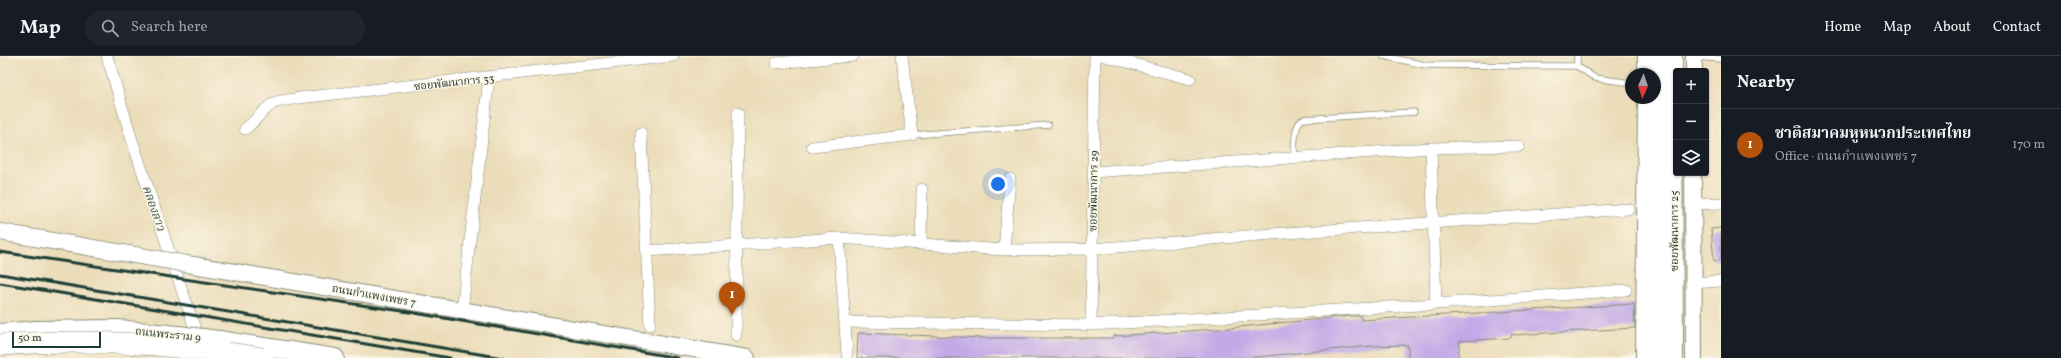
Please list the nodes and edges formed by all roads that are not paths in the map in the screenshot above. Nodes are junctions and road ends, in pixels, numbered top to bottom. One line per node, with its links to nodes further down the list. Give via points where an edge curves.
1 (107, 56): 58 (street)
2 (673, 56): 17 (street, ซอยพัฒนาการ 33)
3 (853, 56): 14 (street)
4 (902, 56): 26 (street)
5 (1095, 56): 31 (street, ซอยพัฒนาการ 29)
6 (1104, 56): 18 (street)
7 (1383, 56): 15 (lane, via 1425,65)
8 (1576, 56): 15 (lane)
9 (1646, 56): 16 (main road)
10 (1660, 56): 63 (main road, ซอยพัฒนาการ 25)
11 (1674, 56): 64 (main road, ซอยพัฒนาการ 25)
12 (1721, 59): 13 (lane)
13 (1694, 61)
14 (776, 63)
15 (1577, 66): 19 (lane, via 1595,78)
16 (1646, 68)
17 (489, 78): 24 (street, ซอยพัฒนาการ 33, via 275,102); 50 (street)
18 (1190, 79)
19 (1625, 81)
20 (1646, 104): 62 (main road)
21 (1414, 112): 30 (lane, via 1304,119 1297,128)
22 (738, 113): 41 (street)
23 (1048, 126): 26 (lane)
24 (245, 129)
25 (641, 133): 45 (street)
26 (912, 135): 28 (street)
27 (1519, 146): 29 (street)
28 (812, 147)
29 (1432, 148): 30 (street); 38 (street)
30 (1294, 156): 31 (street)
31 (1094, 172): 43 (street, ซอยพัฒนาการ 29)
32 (1693, 176): 36 (main road, ซอยพัฒนาการ 25)
33 (1010, 179): 44 (street)
34 (922, 189): 42 (street)
35 (1721, 203): 36 (street)
36 (1693, 204): 47 (main road, ซอยพัฒนาการ 25)
37 (1629, 209): 38 (street)
38 (1434, 223): 43 (street); 49 (street)
39 (0, 232): 50 (main road, ถนนกำแพงเพชร 7, bridge)
40 (839, 238): 41 (street); 42 (street); 51 (street)
41 (737, 244): 45 (street); 55 (street)
42 (921, 244): 44 (street)
43 (1092, 249): 44 (street); 53 (street, ซอยพัฒนาการ 29)
44 (1004, 250)
45 (647, 251): 52 (street)
46 (1721, 281): 47 (street)
47 (1692, 283): 65 (main road, ซอยพัฒนาการ 25)
48 (1626, 290): 49 (street)
49 (1436, 304): 53 (street)
50 (462, 310): 61 (main road, ถนนกำแพงเพชร 7)
51 (845, 322): 53 (street); 57 (street)
52 (650, 325)
53 (1091, 325)
54 (0, 333): 60 (main road, ถนนพระราม 9, bridge, via 117,329 219,340)
55 (736, 335)
56 (0, 345): 59 (highway, bridge, via 36,342 117,342)
57 (847, 354)
58 (204, 358)
59 (262, 358)
60 (335, 358)
61 (747, 358)
62 (1644, 358)
63 (1659, 358)
64 (1675, 358)
65 (1694, 358)

